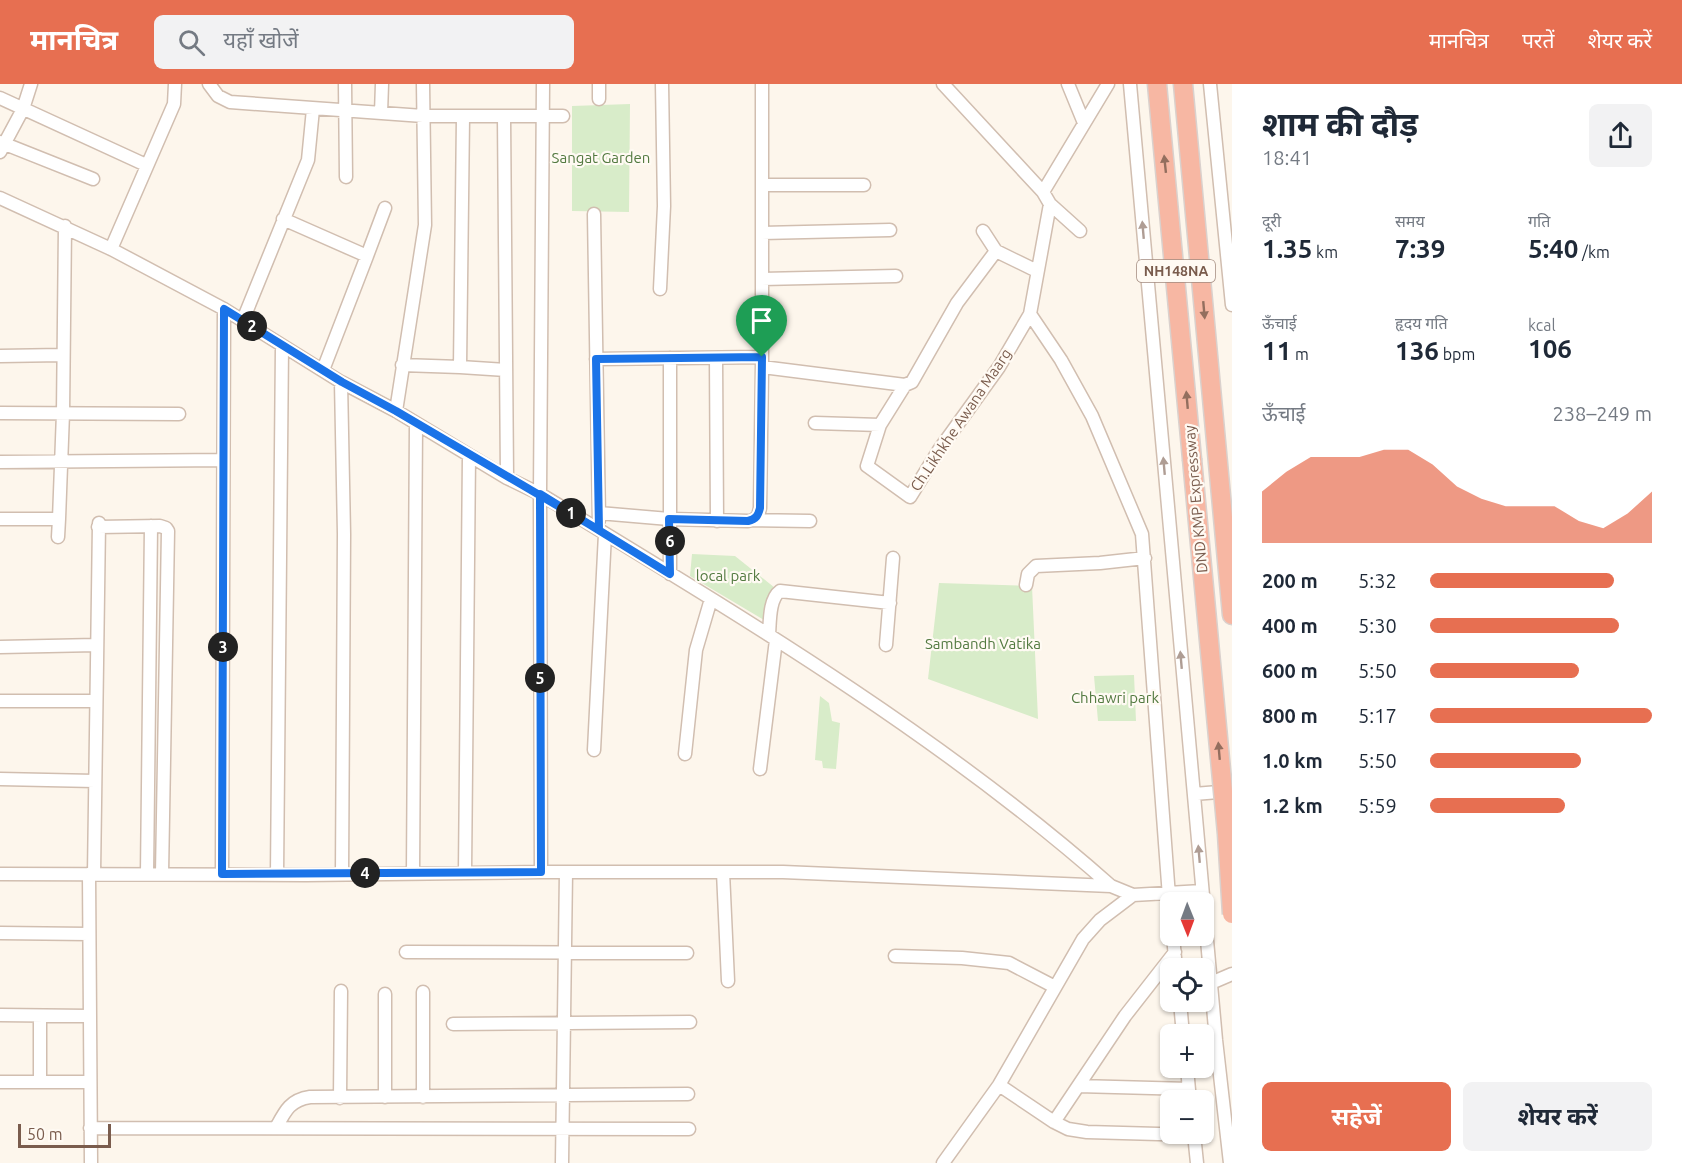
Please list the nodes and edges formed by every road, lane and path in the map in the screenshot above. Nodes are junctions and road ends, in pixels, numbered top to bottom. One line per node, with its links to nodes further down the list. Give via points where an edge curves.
1 (31, 84): 20 (street)
2 (175, 84): 31 (street, via 174,104)
3 (210, 84): 21 (street, via 218,96 230,102)
4 (345, 84): 22 (street)
5 (382, 84): 23 (street)
6 (423, 84): 24 (street)
7 (543, 84): 25 (street)
8 (599, 84): 19 (street)
9 (662, 84): 53 (street, via 664,206)
10 (762, 84): 34 (street)
11 (943, 84): 36 (street)
12 (1068, 84): 29 (street)
13 (1108, 84): 29 (street)
14 (1130, 84): 113 (street, one-way to 14)
15 (1157, 84): 132 (highway, DND KMP Expressway / NH148NA, one-way to 15, bridge)
16 (1183, 84): 100 (highway, DND KMP Expressway / NH148NA, one-way to 100)
17 (1210, 84): 54 (street)
18 (0, 98): 20 (street)
19 (599, 99)
20 (23, 109): 30 (street); 31 (street)
21 (313, 109): 22 (street); 41 (street, via 308,160)
22 (344, 111): 23 (street); 32 (street)
23 (381, 113): 24 (street)
24 (423, 116): 27 (street); 65 (street, via 425,225)
25 (542, 116): 26 (street); 28 (street); 83 (street)
26 (563, 116)
27 (463, 117): 28 (street); 66 (street)
28 (504, 117): 68 (street)
29 (1084, 123): 36 (street)
30 (2, 146): 33 (street)
31 (146, 165): 47 (street)
32 (345, 177)
33 (93, 179)
34 (762, 185): 35 (street); 46 (street)
35 (864, 185)
36 (1043, 192): 38 (street)
37 (0, 198): 42 (street)
38 (1050, 204): 45 (street); 50 (street)
39 (385, 208): 49 (street)
40 (594, 214): 63 (street)
41 (283, 219): 49 (street); 57 (street)
42 (65, 226): 47 (street); 59 (street)
43 (890, 230): 46 (street)
44 (983, 231): 48 (street)
45 (1080, 231)
46 (762, 232): 52 (street)
47 (111, 249): 55 (street)
48 (996, 251): 50 (street); 70 (street, Ch.Likhkhe Awana Maarg, via 957,303 917,376)
49 (367, 256): 67 (street)
50 (1037, 271): 56 (street)
51 (896, 276): 52 (street)
52 (762, 279): 64 (street)
53 (660, 289)
54 (1232, 305)
55 (224, 309): 57 (street); 79 (street)
56 (1030, 314): 77 (street, Ch.Likhkhe Awana Maarg, via 999,367 910,497 867,466); 95 (street, via 1092,416 1142,534)
57 (243, 320): 58 (street)
58 (282, 346): 67 (street); 125 (street)
59 (63, 355): 60 (street); 73 (street)
60 (0, 356)
61 (670, 358): 62 (street); 63 (street); 87 (street)
62 (716, 358): 64 (street); 90 (street)
63 (596, 359): 84 (street)
64 (762, 362): 70 (street); 88 (street, via 760,508)
65 (402, 365): 66 (street); 71 (street)
66 (460, 367): 68 (street)
67 (323, 370): 69 (street)
68 (506, 370): 82 (street)
69 (342, 382): 71 (street); 118 (street)
70 (905, 385): 77 (street, Ch.Likhkhe Awana Maarg)
71 (396, 411): 76 (street)
72 (0, 413): 73 (street)
73 (63, 413): 74 (street); 81 (street)
74 (178, 414)
75 (815, 423): 77 (street)
76 (416, 424): 78 (street); 119 (street)
77 (880, 425)
78 (469, 455): 82 (street); 114 (street)
79 (223, 460): 81 (street); 124 (street)
80 (0, 462): 81 (street)
81 (62, 462): 86 (street)
82 (507, 478): 83 (street)
83 (540, 494): 92 (street); 115 (street)
84 (598, 513): 87 (street); 92 (street)
85 (0, 519): 86 (street)
86 (59, 519): 93 (street)
87 (669, 519): 90 (street); 96 (street)
88 (753, 520): 89 (street); 90 (street)
89 (810, 520)
90 (717, 521)
91 (151, 526): 102 (street, via 98,525); 122 (street); 123 (street, via 168,531)
92 (602, 532): 96 (street); 107 (street)
93 (58, 537)
94 (893, 558): 99 (street)
95 (1145, 558): 97 (street, via 1036,566 1028,574); 128 (street)
96 (670, 574): 98 (street)
97 (1026, 585)
98 (711, 599): 101 (street); 108 (street, via 696,650)
99 (890, 603): 101 (street, via 780,591 773,600); 103 (street)
100 (1232, 615)
101 (772, 637): 109 (street); 126 (street, via 1019,808)
102 (96, 645): 104 (street); 106 (street)
103 (886, 645)
104 (0, 647)
105 (0, 700): 106 (street)
106 (96, 701): 111 (street)
107 (594, 750)
108 (685, 754)
109 (760, 770)
110 (0, 779): 111 (street)
111 (95, 781): 121 (street)
112 (1232, 791): 113 (street)
113 (1194, 794): 127 (street, one-way to 113)
114 (465, 872): 115 (street); 119 (street)
115 (541, 872): 116 (street)
116 (566, 872): 117 (street); 138 (street)
117 (723, 872): 126 (street); 144 (street)
118 (342, 873): 119 (street); 125 (street)
119 (413, 873)
120 (0, 874): 121 (street)
121 (92, 874): 122 (street); 134 (street)
122 (147, 874): 123 (street)
123 (162, 874): 124 (street)
124 (222, 874): 125 (street)
125 (277, 874)
126 (1111, 886): 131 (street)
127 (1202, 891): 129 (street); 142 (street)
128 (1168, 892)
129 (1191, 892)
130 (1160, 894): 131 (street)
131 (1133, 895): 146 (street, via 1100,920 1083,939)
132 (1232, 914)
133 (0, 933): 134 (street)
134 (89, 934): 153 (street)
135 (1174, 946): 137 (street)
136 (406, 952): 138 (street)
137 (1175, 952): 141 (street); 161 (street)
138 (565, 953): 139 (street); 155 (street)
139 (687, 953)
140 (895, 956): 146 (street, via 1009,963)
141 (1175, 958)
142 (1209, 958)
143 (1232, 974): 145 (street)
144 (728, 981)
145 (1214, 982)
146 (1055, 987): 160 (street)
147 (341, 991): 167 (street)
148 (423, 992): 166 (street)
149 (385, 994): 165 (street)
150 (1214, 1011): 179 (street)
151 (0, 1015): 152 (street)
152 (40, 1016): 153 (street); 158 (street)
153 (89, 1016): 159 (street)
154 (690, 1022): 155 (street)
155 (564, 1023): 156 (street); 164 (street)
156 (453, 1024)
157 (0, 1082): 158 (street)
158 (40, 1082): 159 (street)
159 (89, 1082): 169 (street)
160 (999, 1085): 168 (street); 177 (street)
161 (1078, 1086): 162 (street); 168 (street)
162 (1160, 1093)
163 (688, 1094): 164 (street)
164 (563, 1095): 166 (street); 171 (street)
165 (385, 1097): 166 (street); 167 (street)
166 (423, 1097)
167 (340, 1098): 170 (street, via 300,1098 287,1107)
168 (1054, 1122): 173 (street, via 1087,1132)
169 (90, 1128): 170 (street); 175 (street)
170 (276, 1128): 171 (street)
171 (563, 1129): 172 (street); 176 (street)
172 (689, 1129)
173 (1160, 1133)
174 (1195, 1144): 178 (street)
175 (91, 1163)
176 (562, 1163)
177 (943, 1163)
178 (1197, 1163)
179 (1230, 1163)

